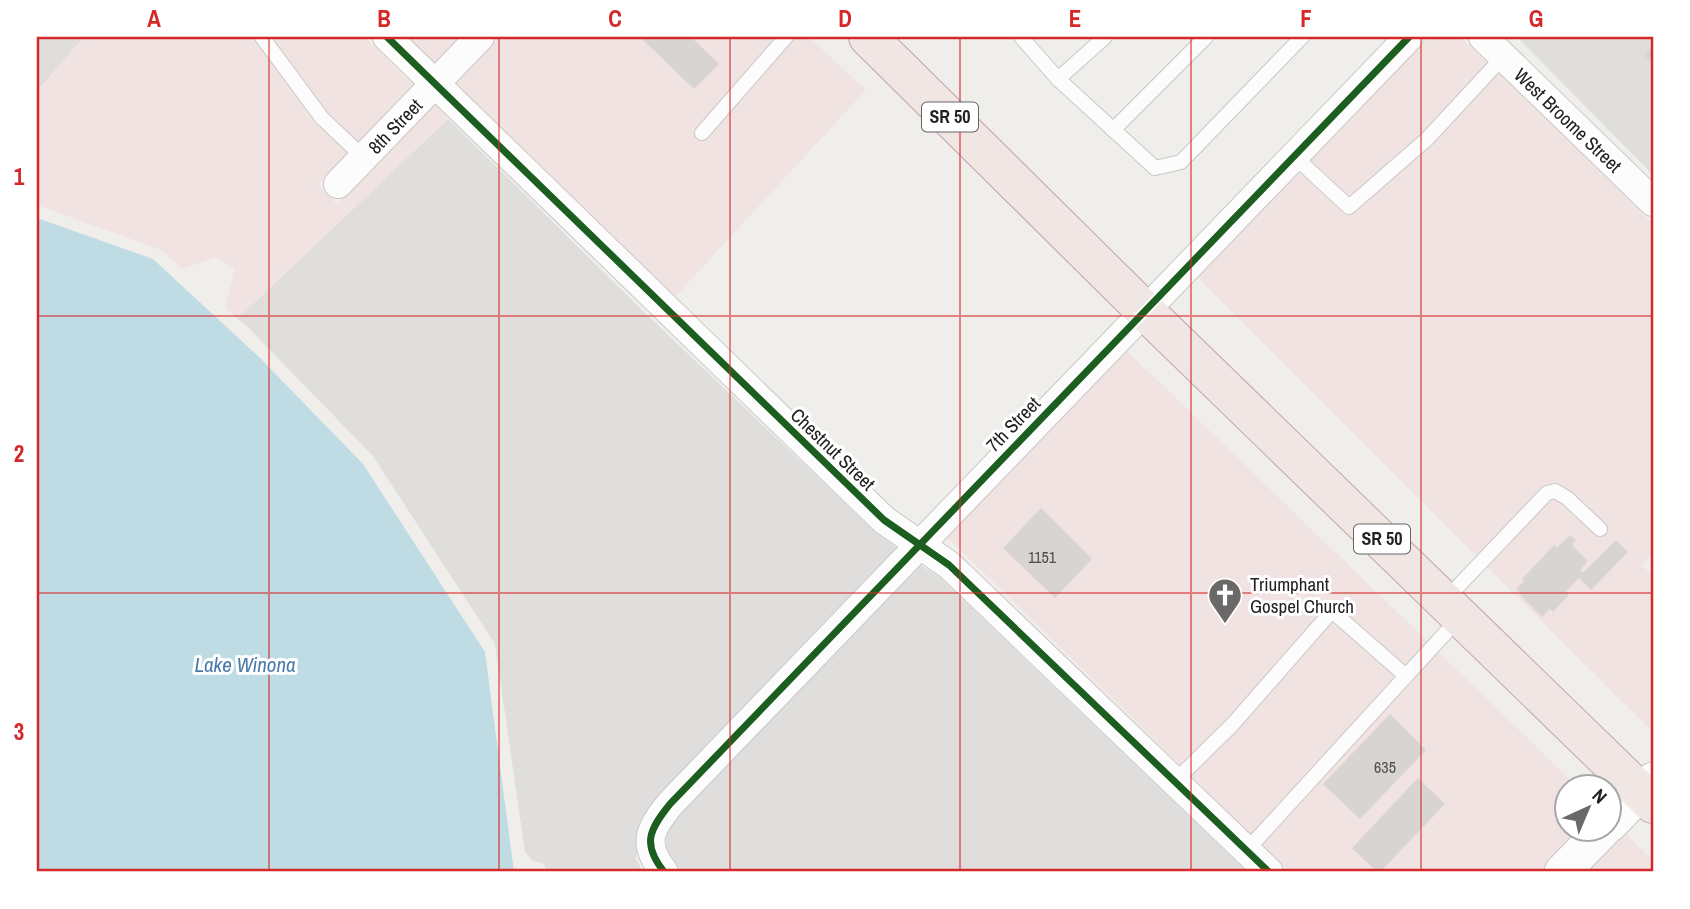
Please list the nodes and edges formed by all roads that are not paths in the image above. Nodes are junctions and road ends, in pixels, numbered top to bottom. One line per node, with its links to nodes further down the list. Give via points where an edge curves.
1 (262, 37): 18 (lane, via 322,118)
2 (387, 37): 14 (street, Chestnut Street)
3 (480, 37): 14 (street, 8th Street)
4 (786, 37): 16 (lane)
5 (868, 37): 21 (highway, SR 50)
6 (1021, 37): 13 (lane)
7 (1105, 37): 13 (lane)
8 (1206, 37): 15 (lane)
9 (1302, 37): 15 (lane, via 1181,162 1155,168)
10 (1409, 37): 17 (street, 7th Street)
11 (1483, 37): 12 (street, West Broome Street)
12 (1503, 57): 17 (lane, via 1427,139 1349,207); 20 (street, West Broome Street)
13 (1058, 79): 15 (lane)
14 (435, 84): 18 (street, 8th Street); 23 (street, Chestnut Street, via 884,520)
15 (1113, 130)
16 (702, 133)
17 (1294, 156): 21 (street, 7th Street)
18 (363, 158): 19 (street, 8th Street)
19 (338, 184)
20 (1653, 202)
21 (1144, 310): 23 (street, 7th Street); 24 (highway, SR 50)
22 (1600, 529): 24 (lane, via 1567,498 1555,491 1547,493)
23 (918, 546): 26 (street, Chestnut Street, via 949,565); 31 (street, 7th Street, via 656,821 649,841 653,858)
24 (1453, 608): 25 (lane); 27 (highway, SR 50)
25 (1406, 676): 26 (lane, via 1332,611 1232,725); 30 (lane)
26 (1174, 782): 30 (street, Chestnut Street)
27 (1649, 792): 28 (street)
28 (1624, 812)
29 (1591, 842): 33 (street)
30 (1246, 851): 32 (street, Chestnut Street)
31 (664, 872)
32 (1269, 872)
33 (1562, 872)

